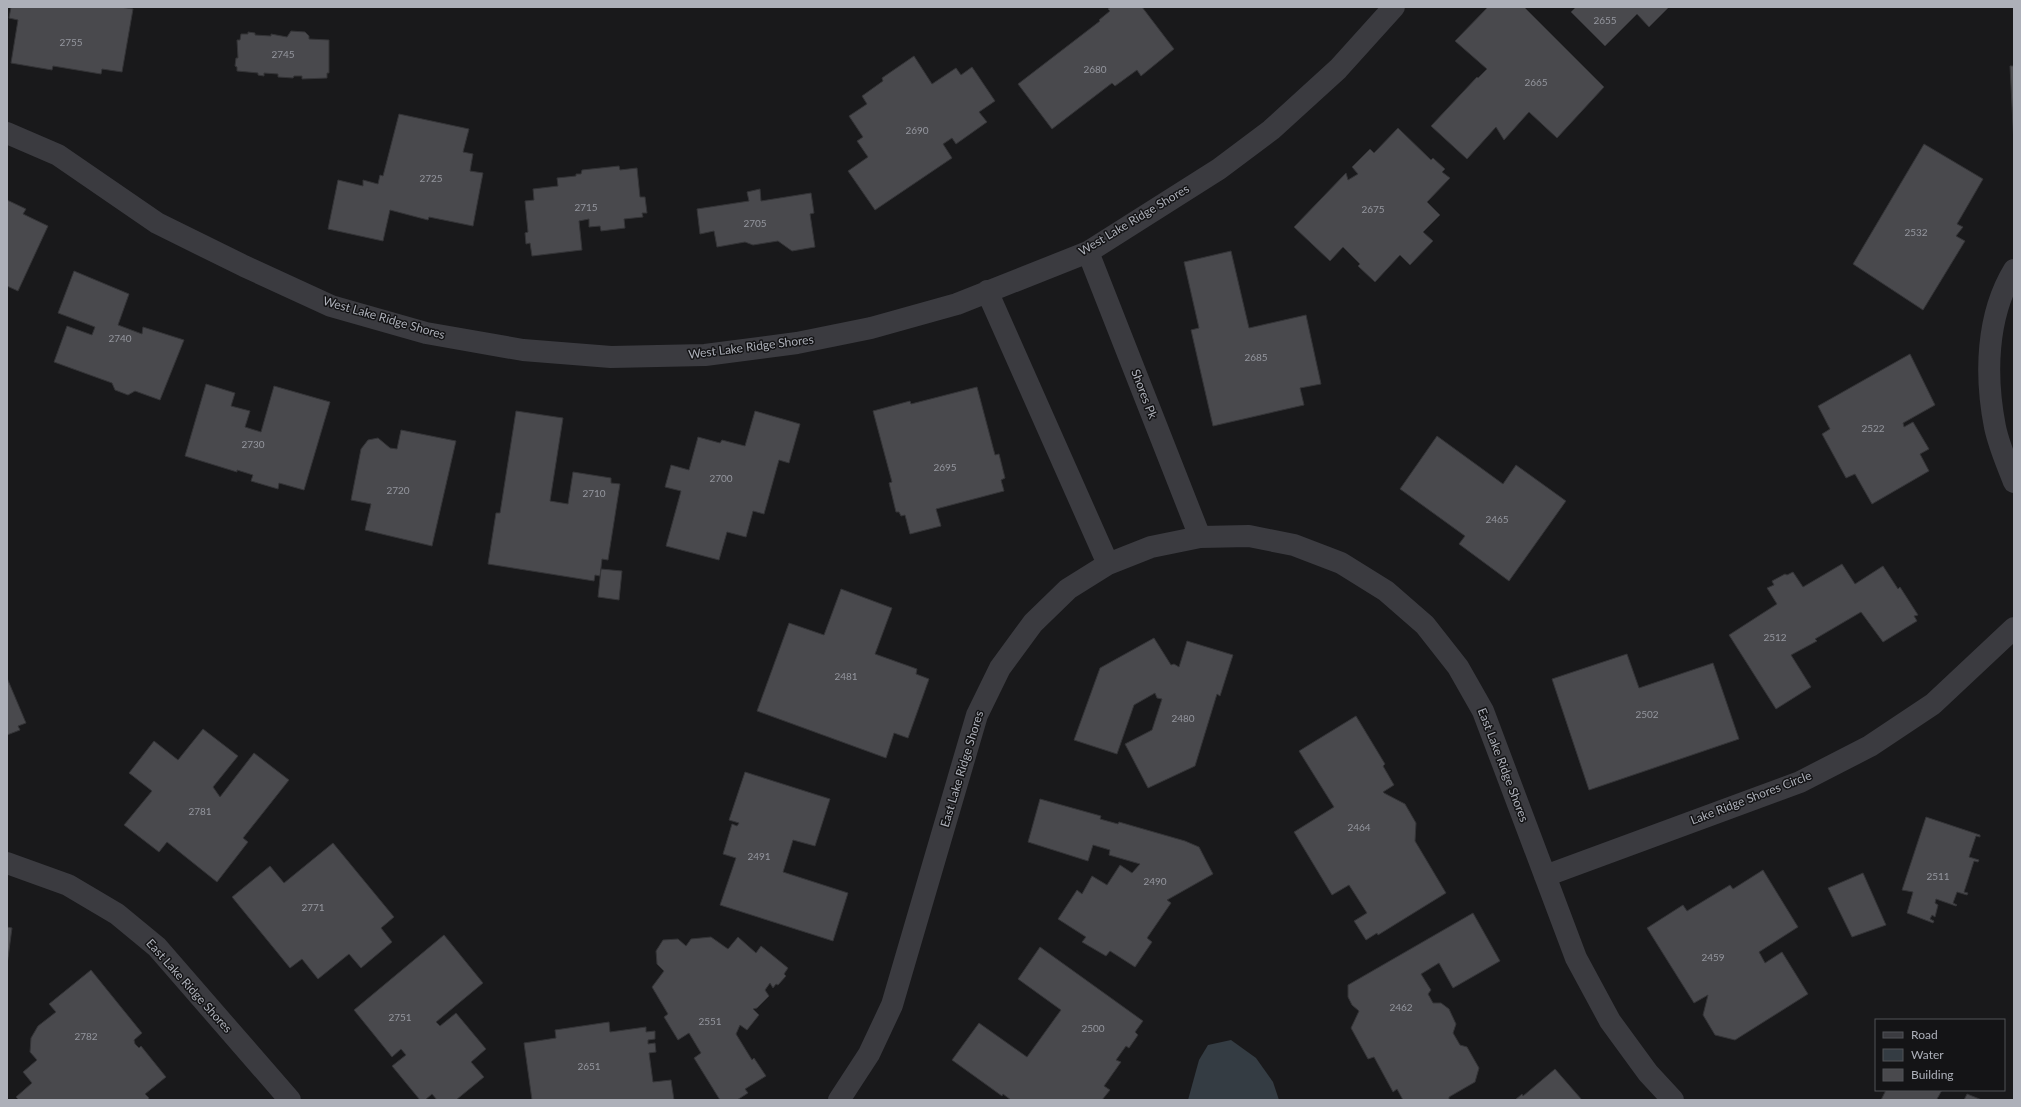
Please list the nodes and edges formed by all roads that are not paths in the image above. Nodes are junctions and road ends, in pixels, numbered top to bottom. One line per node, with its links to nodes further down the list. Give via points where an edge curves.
1 (1394, 7): 3 (street, West Lake Ridge Shores, via 1338,70 1271,130 1218,169)
2 (7, 133): 5 (street, West Lake Ridge Shores, via 58,155 157,222 331,306 426,333 523,350 611,357 705,355 797,343 871,328 957,304)
3 (1088, 252): 5 (street, West Lake Ridge Shores); 7 (street, Shores Pk)
4 (2014, 270): 6 (street, via 2004,286 1991,334 1989,380 1995,428)
5 (987, 291): 8 (street)
6 (2014, 482)
7 (1200, 536): 8 (street, East Lake Ridge Shores, via 1151,547); 11 (street, East Lake Ridge Shores, via 1249,536 1301,547 1341,563 1386,591 1425,625 1458,667 1483,711)
8 (1108, 564): 13 (street, East Lake Ridge Shores, via 1068,589 1033,623 1000,668 977,715 892,1005 869,1054)
9 (2014, 628): 11 (street, Lake Ridge Shores Circle, via 1933,704 1870,746 1800,782)
10 (7, 863): 12 (street, East Lake Ridge Shores, via 68,885 117,914 157,947)
11 (1545, 876): 14 (street, East Lake Ridge Shores, via 1576,958 1610,1021 1648,1072)
12 (290, 1100)
13 (839, 1100)
14 (1673, 1100)

